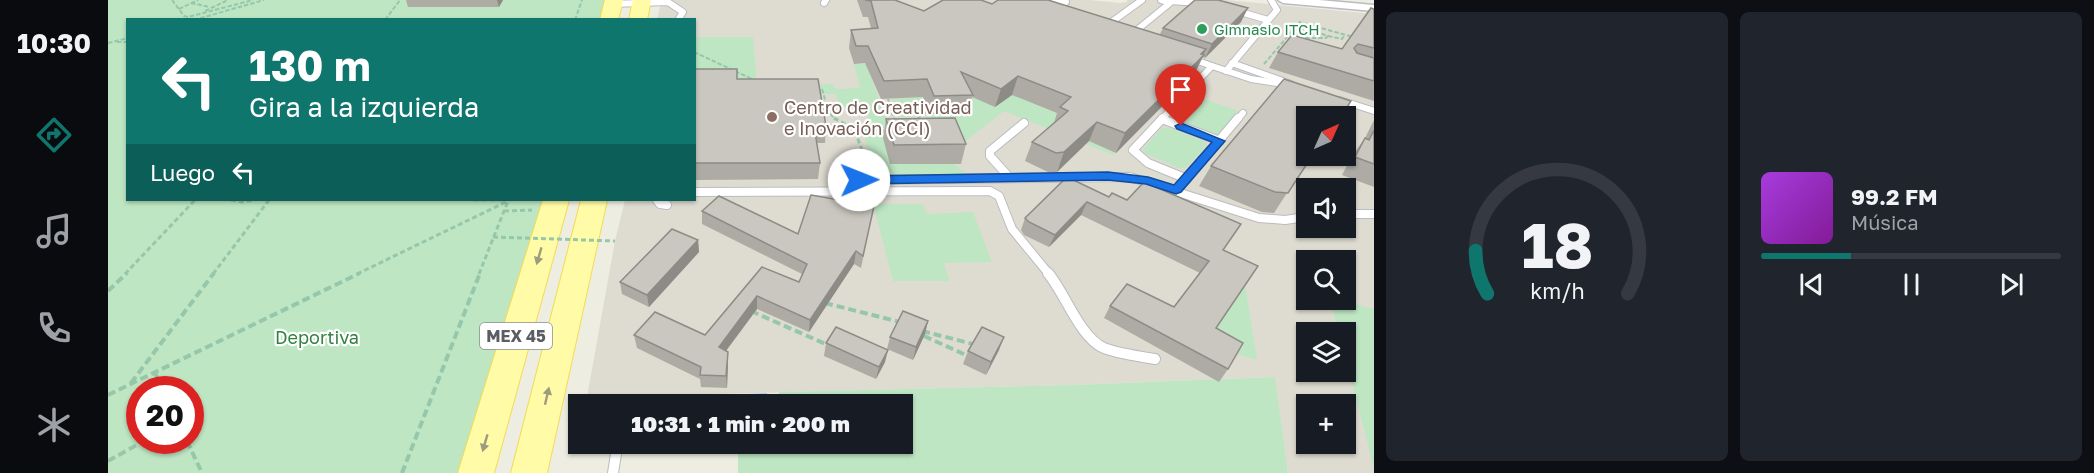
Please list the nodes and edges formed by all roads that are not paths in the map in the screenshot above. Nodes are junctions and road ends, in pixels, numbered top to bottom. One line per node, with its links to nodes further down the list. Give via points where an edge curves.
1 (1048, 0): 12 (lane, via 1066,3 1050,11)
2 (1142, 0): 15 (lane, via 1102,28)
3 (1162, 0): 6 (lane)
4 (1271, 0): 14 (lane, via 1278,9)
5 (1283, 0): 10 (street)
6 (1169, 1): 7 (lane); 16 (lane, via 1128,36)
7 (1209, 4)
8 (641, 8): 11 (lane); 13 (lane, via 668,2 683,12)
9 (1226, 8): 14 (lane)
10 (1374, 8)
11 (612, 12)
12 (1063, 15)
13 (679, 18)
14 (1268, 20): 18 (lane)
15 (1111, 31)
16 (1139, 40)
17 (1184, 56): 19 (lane)
18 (1232, 63): 20 (lane); 21 (lane)
19 (1212, 66): 20 (lane); 26 (lane)
20 (1226, 70): 21 (lane, via 1269,83)
21 (1294, 85): 22 (lane)
22 (1304, 88)
23 (1334, 98): 24 (lane)
24 (1374, 111)
25 (1243, 113): 28 (lane)
26 (1162, 119): 28 (lane); 30 (lane, via 1133,150 1134,154)
27 (1024, 123): 29 (lane, via 990,151)
28 (1220, 141): 30 (lane)
29 (1009, 177): 31 (lane); 32 (lane, via 1130,177)
30 (1187, 179): 32 (lane)
31 (859, 180)
32 (1176, 190): 40 (lane, via 1259,218)
33 (696, 192): 41 (lane, via 990,191 999,196 1012,229 1058,285 1089,338 1104,348)
34 (594, 201): 44 (main road, MEX 45, one-way to 34)
35 (658, 201): 37 (lane)
36 (554, 204): 43 (main road, MEX 45, one-way to 43)
37 (667, 205)
38 (1356, 214): 39 (lane)
39 (1374, 214)
40 (1296, 218)
41 (1155, 359)
42 (616, 454): 45 (lane)
43 (476, 473)
44 (529, 473)
45 (614, 473)

